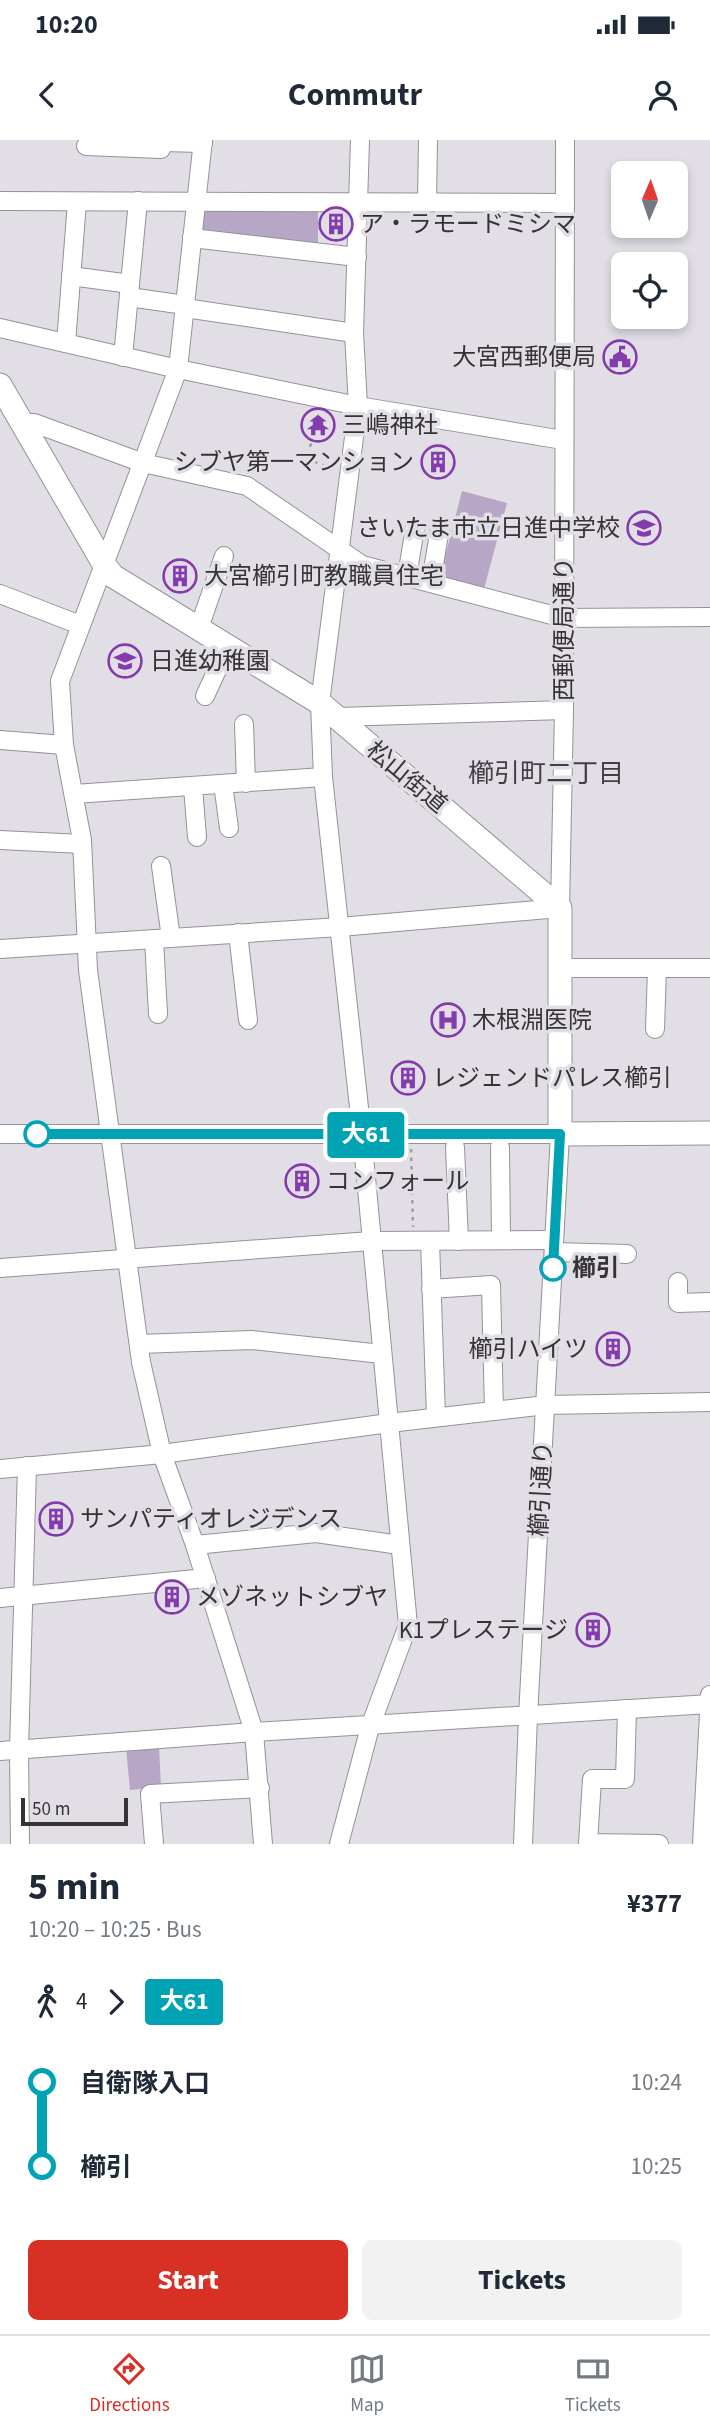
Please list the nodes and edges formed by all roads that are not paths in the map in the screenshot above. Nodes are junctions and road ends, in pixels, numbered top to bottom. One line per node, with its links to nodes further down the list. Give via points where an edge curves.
1 (360, 140): 9 (street)
2 (428, 140): 10 (street)
3 (565, 140): 12 (street, 西郵便局通り)
4 (203, 141): 5 (street, via 162,142 161,149); 8 (street)
5 (86, 146)
6 (0, 201): 11 (street)
7 (138, 201): 8 (street); 11 (street); 16 (street)
8 (198, 201): 9 (street); 13 (street)
9 (358, 201): 10 (street); 14 (street)
10 (427, 201): 12 (street)
11 (77, 202): 15 (street)
12 (565, 202): 26 (street, 西郵便局通り)
13 (192, 238): 14 (street); 17 (street)
14 (356, 257): 19 (street)
15 (71, 276): 16 (street); 20 (street)
16 (129, 291): 17 (street); 21 (street)
17 (185, 307): 19 (street); 22 (street)
18 (0, 328): 20 (street)
19 (355, 333): 24 (street)
20 (66, 344): 21 (street)
21 (123, 356): 22 (street)
22 (178, 369): 24 (street); 27 (street)
23 (0, 386): 25 (main road, 松山街道)
24 (358, 407): 26 (street); 30 (street)
25 (22, 423): 27 (street, via 34,423); 32 (main road, 松山街道)
26 (563, 440): 37 (street, 西郵便局通り)
27 (144, 463): 30 (street, via 247,486); 32 (street)
28 (415, 528): 33 (street)
29 (440, 528): 34 (street)
30 (340, 551): 33 (street, via 362,565); 42 (street)
31 (224, 556): 39 (street)
32 (105, 566): 38 (street); 39 (main road, 松山街道, via 123,584)
33 (407, 576): 34 (street)
34 (431, 582): 37 (street)
35 (0, 594): 38 (street)
36 (710, 617): 37 (street)
37 (563, 618): 43 (street, 西郵便局通り)
38 (80, 625): 46 (street, via 60,681)
39 (199, 628): 40 (main road, 松山街道)
40 (228, 646): 41 (street); 42 (main road, 松山街道)
41 (205, 696)
42 (328, 710): 43 (street); 47 (street); 57 (main road, 松山街道)
43 (564, 710): 57 (street, 西郵便局通り)
44 (244, 724): 48 (street)
45 (0, 740): 46 (street)
46 (64, 745): 51 (street)
47 (323, 777): 48 (street); 58 (street)
48 (246, 783): 49 (street)
49 (223, 784): 50 (street); 52 (street)
50 (193, 786): 51 (street); 53 (street)
51 (74, 794): 55 (street)
52 (229, 828)
53 (197, 837)
54 (0, 840): 55 (street)
55 (82, 845): 61 (street)
56 (161, 866): 60 (street)
57 (560, 908): 58 (street); 63 (main road)
58 (340, 927): 59 (street); 73 (street)
59 (238, 933): 60 (street); 67 (street)
60 (162, 938): 61 (street); 66 (street)
61 (87, 943): 62 (street); 72 (street)
62 (0, 949)
63 (561, 968): 64 (street); 71 (main road)
64 (657, 968): 65 (street); 68 (street)
65 (710, 968)
66 (158, 1014)
67 (248, 1020)
68 (655, 1029)
69 (710, 1133): 71 (main road)
70 (0, 1134): 72 (street)
71 (560, 1134): 73 (street); 80 (street, 櫛引通り)
72 (110, 1135): 73 (street); 82 (street)
73 (362, 1135): 77 (street)
74 (455, 1147): 79 (street)
75 (500, 1147): 76 (street)
76 (501, 1240): 79 (street); 80 (street)
77 (371, 1241): 78 (street); 82 (street); 88 (street)
78 (421, 1241): 79 (street); 85 (street)
79 (459, 1241)
80 (554, 1246): 81 (street); 90 (street, 櫛引通り)
81 (626, 1254)
82 (126, 1259): 83 (street); 87 (street)
83 (0, 1268)
84 (678, 1282): 86 (street, via 678,1303)
85 (431, 1289): 91 (street, via 491,1285); 92 (street)
86 (710, 1302)
87 (139, 1344): 88 (street, via 252,1340); 94 (street)
88 (382, 1354): 93 (street)
89 (710, 1402): 90 (street)
90 (546, 1405): 91 (street); 105 (street, 櫛引通り)
91 (494, 1411): 92 (street)
92 (436, 1418): 93 (street)
93 (389, 1423): 94 (street); 98 (street)
94 (162, 1454): 95 (street); 97 (street)
95 (27, 1466): 96 (street); 100 (street)
96 (0, 1469)
97 (195, 1545): 98 (street, via 316,1533); 99 (street)
98 (400, 1545): 106 (street, via 408,1625)
99 (206, 1578): 100 (street); 107 (street)
100 (25, 1596): 101 (street); 108 (street)
101 (0, 1598)
102 (710, 1695): 103 (street)
103 (710, 1704): 104 (street); 117 (street)
104 (627, 1709): 105 (street); 116 (street, via 625,1779 592,1779 588,1843)
105 (528, 1716): 106 (street); 115 (street, 櫛引通り)
106 (370, 1727): 107 (street); 114 (street)
107 (254, 1732): 108 (street); 110 (street)
108 (19, 1750): 109 (street); 111 (street)
109 (0, 1751)
110 (260, 1788): 112 (street, via 150,1794); 113 (street)
111 (20, 1844)
112 (154, 1844)
113 (263, 1844)
114 (339, 1844)
115 (523, 1844)
116 (659, 1844)
117 (702, 1844)

